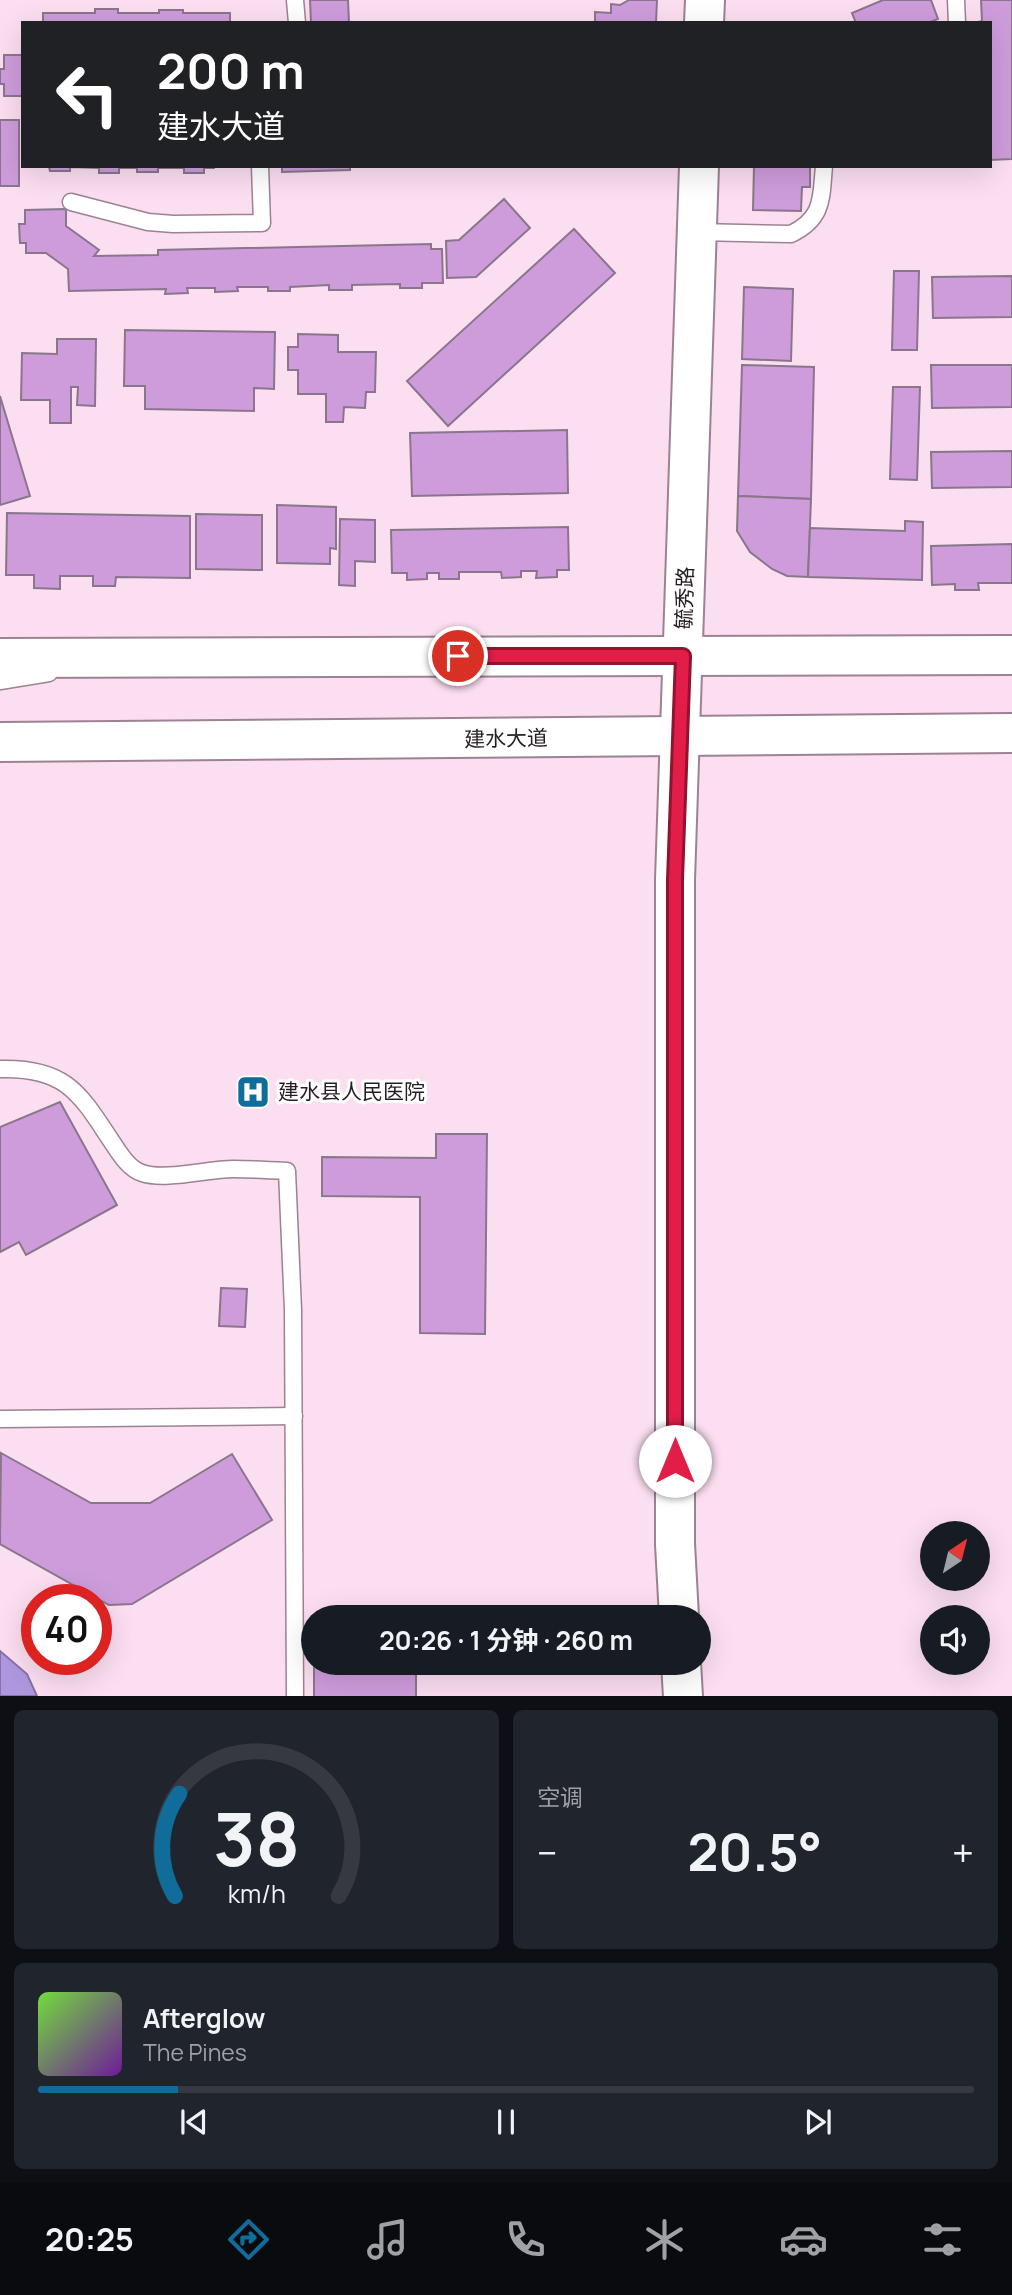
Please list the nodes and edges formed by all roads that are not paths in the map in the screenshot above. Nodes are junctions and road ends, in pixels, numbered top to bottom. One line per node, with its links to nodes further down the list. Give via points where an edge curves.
1 (295, 0): 4 (lane)
2 (705, 0): 5 (main road)
3 (956, 0): 6 (lane)
4 (297, 21)
5 (704, 21)
6 (957, 21)
7 (260, 168): 10 (lane, via 262,223 148,222)
8 (699, 168): 11 (main road, 毓秀路)
9 (824, 168): 11 (lane, via 821,206 808,223 791,234)
10 (71, 202)
11 (697, 232): 13 (main road, 毓秀路)
12 (1012, 655): 13 (main road)
13 (683, 656): 14 (main road); 19 (main road, 毓秀路)
14 (120, 657): 15 (main road); 16 (lane)
15 (0, 658)
16 (0, 681)
17 (97, 725): 20 (lane)
18 (1012, 733): 19 (main road, 建水大道)
19 (680, 737): 20 (main road, 建水大道); 25 (main road, 毓秀路, via 675,880)
20 (173, 741): 21 (main road, 建水大道)
21 (0, 742)
22 (0, 1069): 23 (lane, via 37,1071 78,1092 124,1160 143,1174 287,1171)
23 (294, 1416): 24 (lane); 27 (lane)
24 (0, 1419)
25 (678, 1605)
26 (682, 1675): 28 (main road)
27 (295, 1696)
28 (683, 1696)

